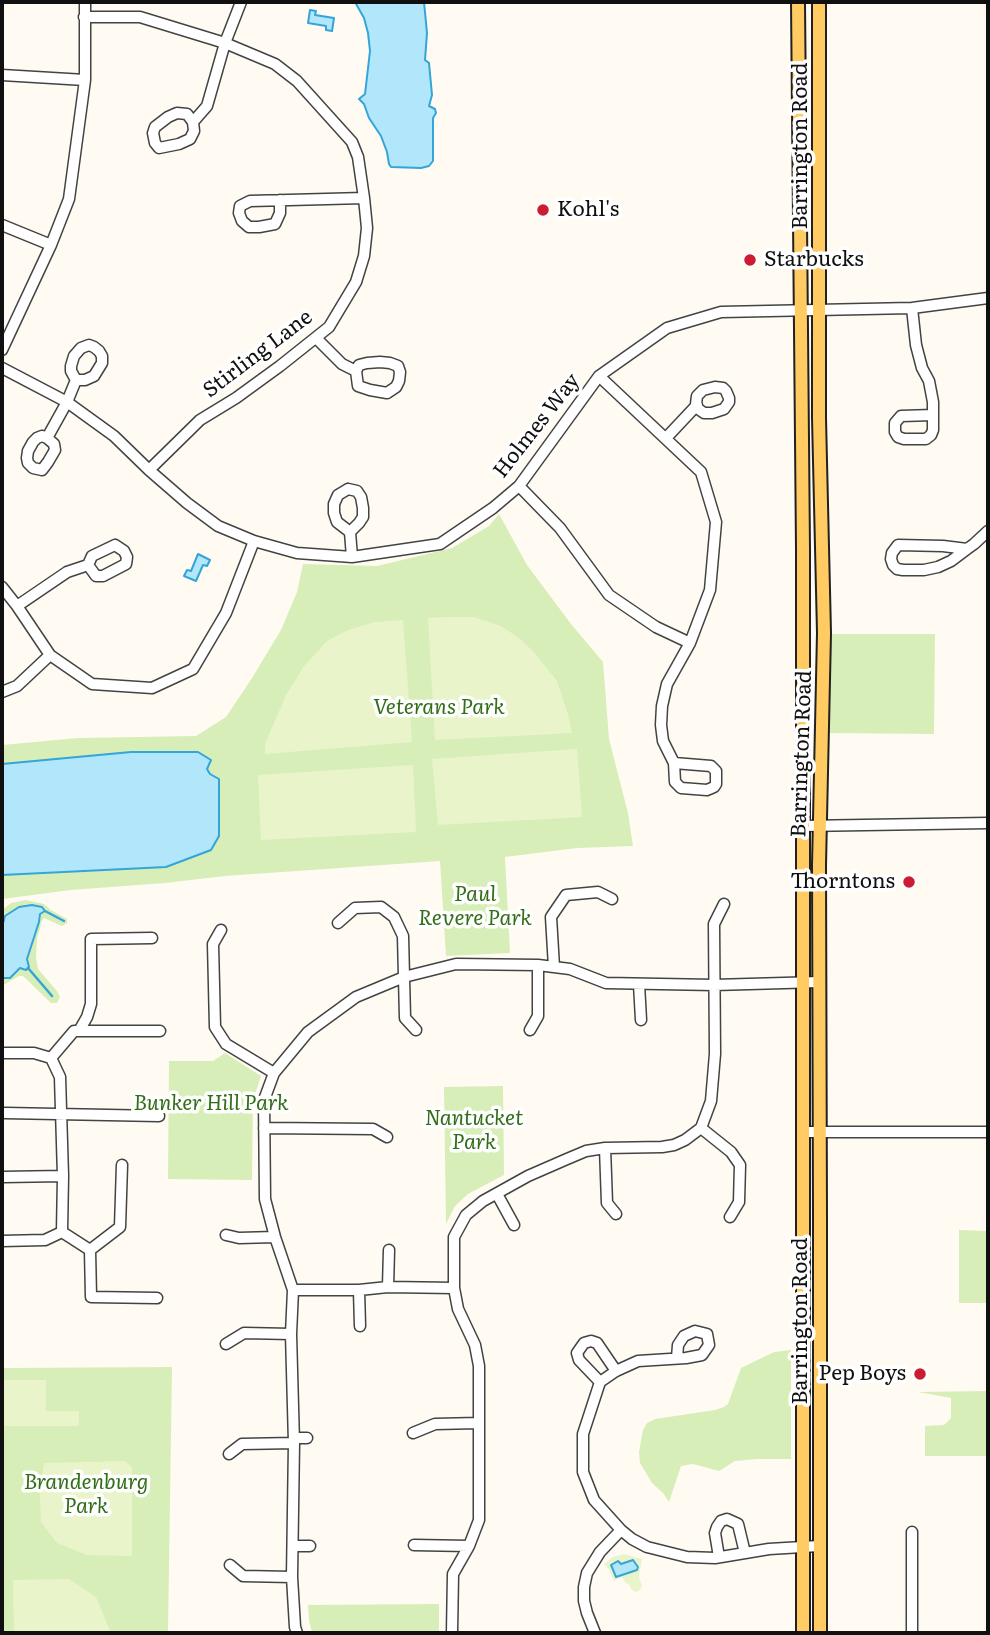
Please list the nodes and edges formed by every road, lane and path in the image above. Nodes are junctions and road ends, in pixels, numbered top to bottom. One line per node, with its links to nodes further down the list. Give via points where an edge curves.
1 (85, 2): 5 (street)
2 (241, 2): 6 (street)
3 (798, 2): 17 (main road, Barrington Road)
4 (819, 2): 16 (main road, Barrington Road)
5 (84, 17): 6 (street, Stirling Lane, via 140,17); 8 (street)
6 (225, 43): 9 (street, via 207,106); 10 (street, Stirling Lane, via 288,73 334,120 358,157)
7 (2, 75): 8 (street)
8 (85, 80): 13 (street, via 69,199)
9 (193, 122)
10 (364, 198): 11 (street); 18 (street, Stirling Lane, via 367,228 356,282 329,327)
11 (280, 200)
12 (2, 225): 13 (street)
13 (51, 245): 19 (street)
14 (988, 298): 15 (street, Holmes Way)
15 (912, 309): 16 (street, Holmes Way); 26 (street)
16 (820, 310): 17 (street, Holmes Way); 45 (main road, Barrington Road, via 824,654)
17 (802, 311): 22 (street, Holmes Way, via 721,312 667,328); 44 (main road, Barrington Road)
18 (316, 338): 21 (street, via 342,364); 29 (street, Stirling Lane, via 200,420)
19 (2, 350)
20 (2, 368): 24 (street, Holmes Way)
21 (356, 371): 21 (street, via 358,386 370,390 387,393 399,381 398,366 390,363 359,365)
22 (599, 376): 28 (street); 30 (street, Holmes Way)
23 (76, 380): 24 (street)
24 (67, 402): 27 (street); 29 (street, Holmes Way, via 114,436)
25 (697, 405): 28 (street)
26 (933, 415)
27 (47, 438)
28 (666, 438): 39 (street, via 701,472 716,522 710,590)
29 (149, 470): 33 (street, Holmes Way, via 218,526)
30 (519, 486): 35 (street, Holmes Way, via 440,544); 39 (street, via 560,528 609,594 656,627)
31 (988, 531): 34 (street)
32 (350, 532): 35 (street)
33 (254, 541): 35 (street, Holmes Way, via 297,553); 40 (street, via 226,613 193,669 152,688 92,684)
34 (967, 550): 34 (street, via 898,545 891,559 897,569 924,570)
35 (352, 557)
36 (88, 565): 38 (street, via 66,572)
37 (2, 587): 38 (street)
38 (18, 606): 40 (street)
39 (690, 643): 42 (street, via 667,684 662,706 663,741)
40 (50, 655): 41 (street, via 18,686)
41 (2, 692)
42 (674, 763): 42 (street, via 675,782 681,788 707,790 716,784 711,766)
43 (988, 823): 45 (street)
44 (803, 826): 45 (street); 55 (main road, Barrington Road)
45 (819, 826): 54 (main road, Barrington Road)
46 (612, 899): 52 (street, via 598,892 566,895 551,917)
47 (724, 904): 57 (street, via 714,924)
48 (338, 923): 53 (street, via 355,908 381,907 394,917 404,936)
49 (221, 930): 65 (street, via 213,944 215,1027 226,1044)
50 (152, 938): 61 (street, via 91,939 91,1004)
51 (538, 965): 52 (street); 53 (street, via 456,964); 60 (street, via 538,1016)
52 (554, 967): 56 (street, via 606,984)
53 (404, 977): 59 (street, via 405,1018); 65 (street, via 356,997 308,1032)
54 (819, 982): 55 (street); 72 (main road, Barrington Road)
55 (803, 983): 57 (street); 71 (main road, Barrington Road)
56 (639, 984): 57 (street); 58 (street)
57 (714, 985): 70 (street, via 711,1101)
58 (641, 1020)
59 (416, 1030)
60 (530, 1030)
61 (79, 1031): 62 (street); 64 (street)
62 (160, 1031)
63 (2, 1054): 64 (street, via 34,1053)
64 (51, 1058): 67 (street, via 60,1077)
65 (274, 1073): 69 (street, via 264,1100)
66 (5, 1113): 67 (street)
67 (62, 1113): 68 (street); 77 (street)
68 (159, 1116)
69 (264, 1128): 74 (street, via 373,1129); 83 (street, via 265,1199)
70 (701, 1128): 75 (street, via 674,1145); 81 (street, via 740,1165 739,1202)
71 (803, 1132): 72 (street); 112 (main road, Barrington Road)
72 (820, 1132): 73 (street); 111 (main road, Barrington Road)
73 (988, 1132)
74 (387, 1137)
75 (605, 1148): 79 (street, via 567,1159); 80 (street, via 607,1203)
76 (122, 1165): 88 (street, via 120,1227)
77 (63, 1176): 78 (street); 84 (street)
78 (3, 1177)
79 (497, 1194): 82 (street); 90 (street, via 466,1215 454,1237)
80 (616, 1214)
81 (730, 1217)
82 (514, 1224)
83 (277, 1230): 85 (street, via 239,1238); 91 (street)
84 (62, 1232): 86 (street, via 45,1240); 88 (street)
85 (226, 1235)
86 (2, 1241)
87 (389, 1250): 89 (street)
88 (90, 1251): 93 (street, via 91,1297)
89 (388, 1287): 90 (street); 92 (street)
90 (454, 1288): 100 (street, via 479,1366)
91 (293, 1290): 92 (street); 95 (street)
92 (359, 1290): 94 (street)
93 (157, 1298)
94 (360, 1326)
95 (291, 1334): 96 (street, via 244,1333); 103 (street)
96 (226, 1344)
97 (677, 1358): 98 (street, via 638,1361)
98 (616, 1371): 99 (street); 99 (street, via 597,1343 584,1343 577,1353 579,1360)
99 (600, 1382): 105 (street, via 583,1434 583,1472 594,1500)
100 (478, 1423): 101 (street, via 435,1424); 110 (street, via 479,1520)
101 (413, 1433)
102 (307, 1437): 103 (street)
103 (294, 1440): 104 (street, via 242,1444); 108 (street)
104 (229, 1454)
105 (621, 1530): 114 (street, via 666,1552); 119 (street, via 587,1573 584,1601)
106 (912, 1532): 122 (street)
107 (414, 1545): 110 (street)
108 (293, 1546): 109 (street); 116 (street)
109 (310, 1546)
110 (469, 1546): 118 (street, via 453,1574)
111 (819, 1546): 112 (street); 121 (main road, Barrington Road)
112 (803, 1547): 113 (street); 120 (main road, Barrington Road)
113 (745, 1553): 114 (street); 114 (street, via 738,1524 727,1519 715,1532)
114 (719, 1557)
115 (230, 1565): 116 (street, via 243,1576)
116 (292, 1577): 117 (street)
117 (297, 1633)
118 (452, 1633)
119 (596, 1633)
120 (803, 1633)
121 (820, 1633)
122 (912, 1633)

